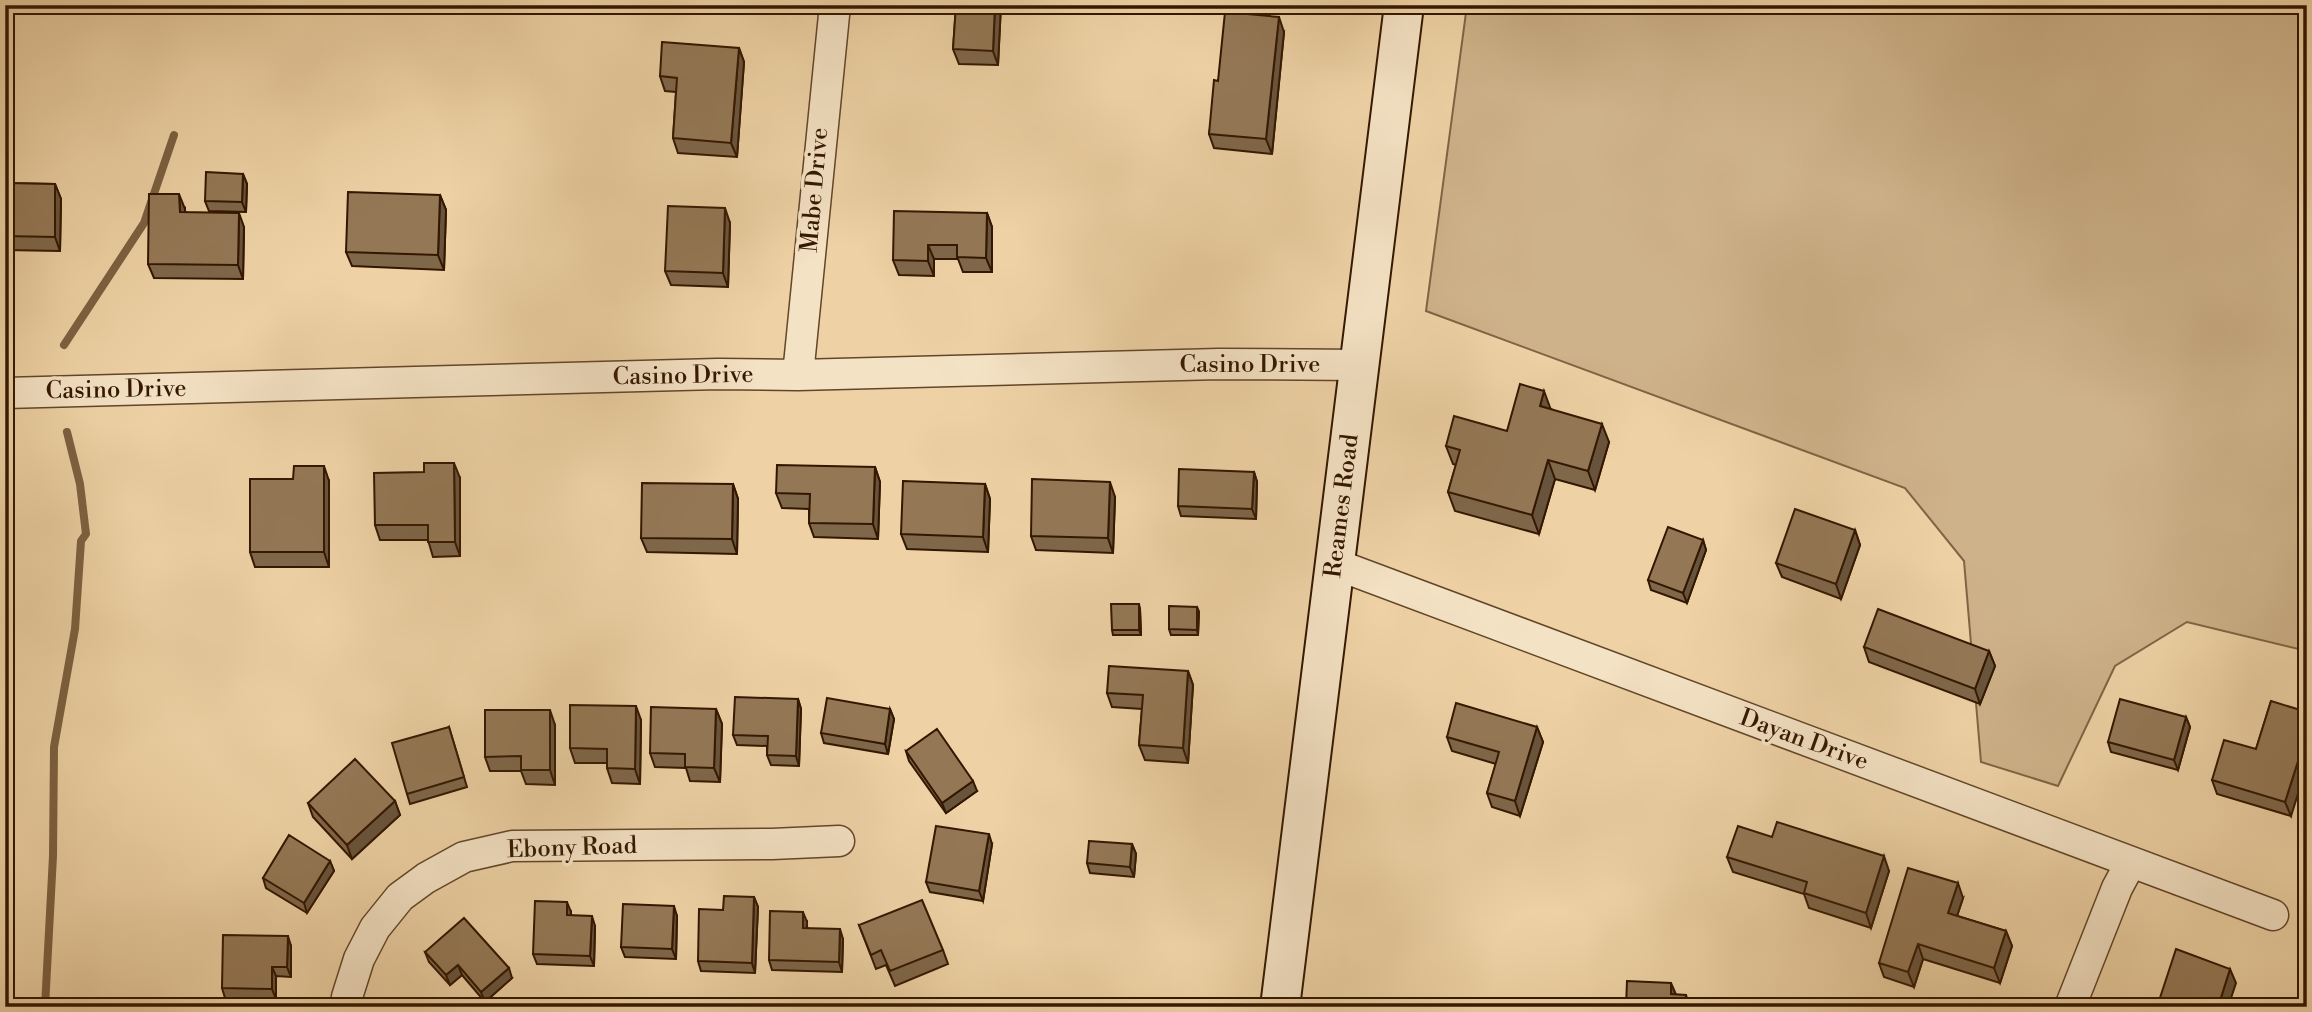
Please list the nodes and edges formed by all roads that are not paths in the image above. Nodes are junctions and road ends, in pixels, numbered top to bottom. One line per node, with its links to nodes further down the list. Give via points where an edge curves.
1 (835, 5): 4 (street, Mabe Drive)
2 (1404, 5): 3 (main road, Reames Road)
3 (1361, 365): 4 (street, Casino Drive, via 1207,364); 6 (main road, Reames Road)
4 (797, 375): 5 (street, Casino Drive)
5 (5, 393)
6 (1335, 564): 8 (street, Dayan Drive); 11 (main road, Reames Road)
7 (839, 841): 10 (street, Ebony Road, via 512,846 464,857 400,897 375,928 359,959)
8 (2130, 862): 9 (street, Dayan Drive); 12 (street)
9 (2273, 915)
10 (346, 1007)
11 (1280, 1007)
12 (2070, 1007)

